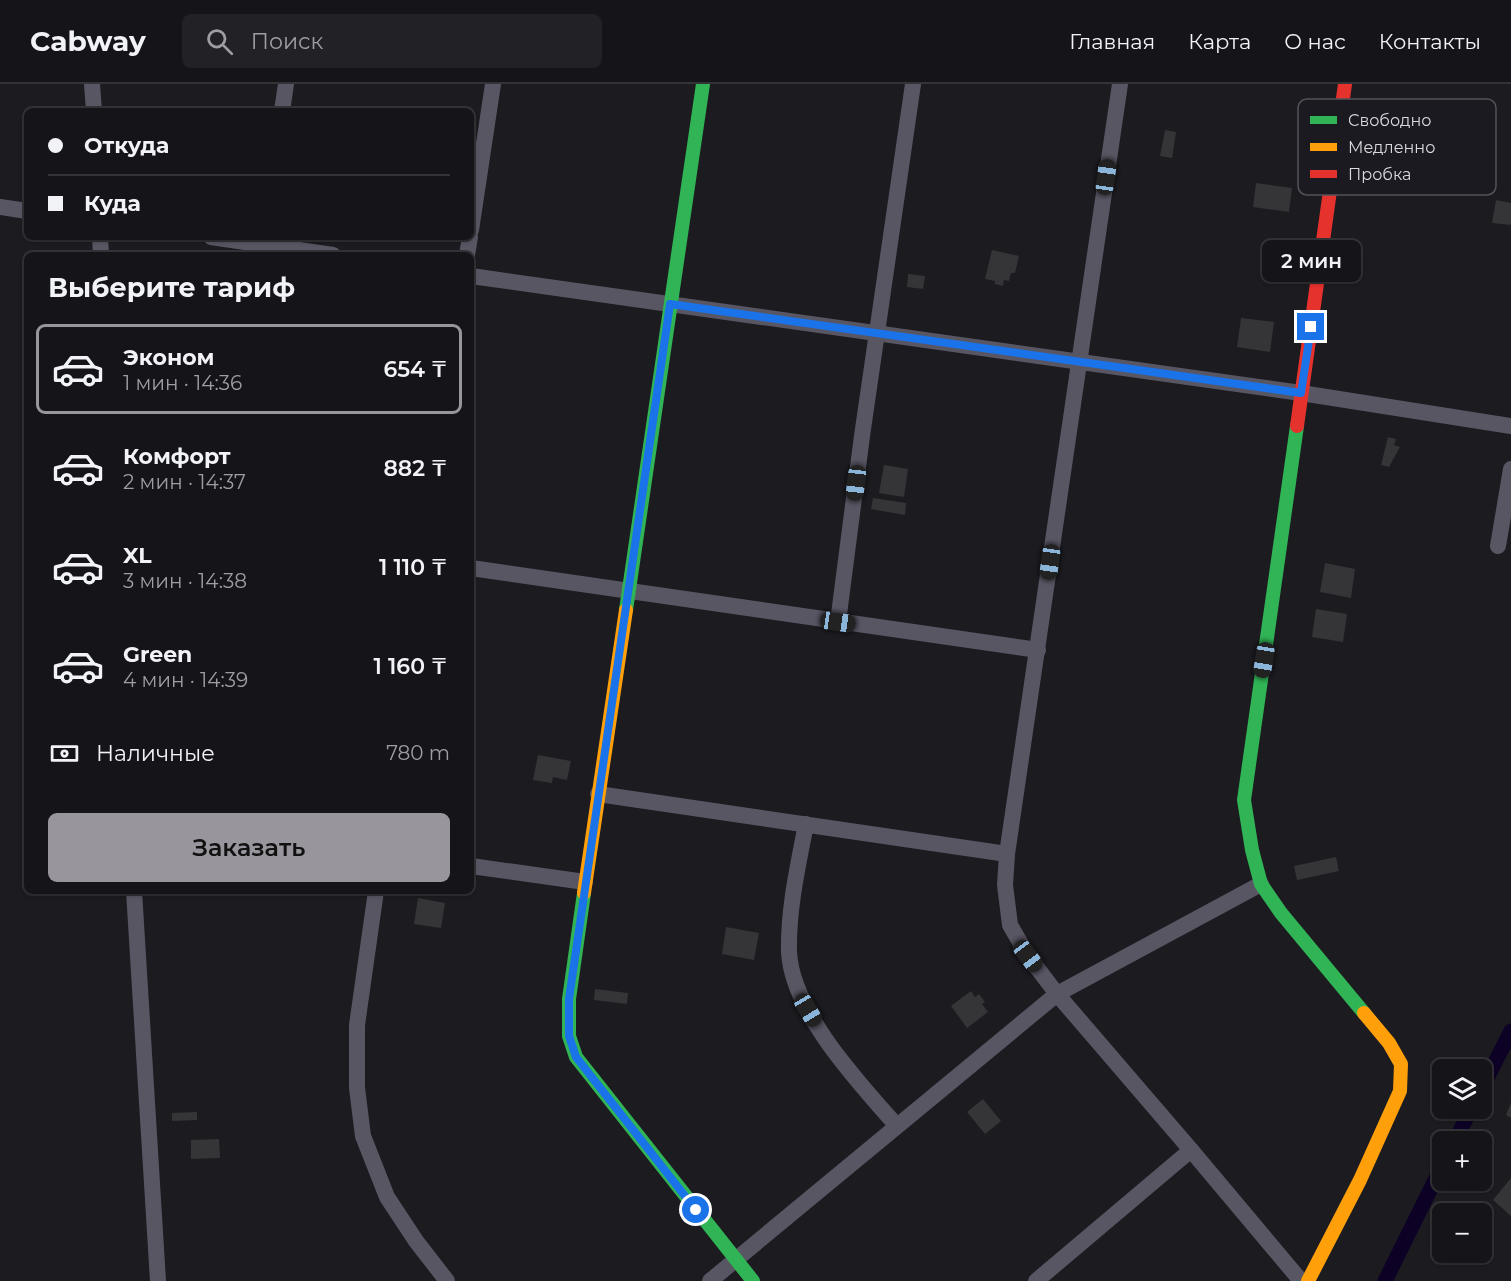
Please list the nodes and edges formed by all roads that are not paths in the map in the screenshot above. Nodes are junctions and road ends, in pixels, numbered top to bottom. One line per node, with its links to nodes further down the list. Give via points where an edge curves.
1 (92, 84): 9 (street)
2 (286, 84): 10 (street)
3 (492, 84): 13 (street)
4 (703, 84): 19 (street)
5 (913, 84): 20 (street)
6 (1120, 84): 21 (street)
7 (1345, 84): 8 (street)
8 (1343, 99)
9 (94, 108)
10 (282, 108)
11 (1329, 195): 22 (street)
12 (0, 207): 14 (street)
13 (474, 209)
14 (24, 211)
15 (230, 240): 16 (street)
16 (261, 245): 17 (street)
17 (311, 252)
18 (474, 276): 19 (street)
19 (670, 304): 20 (street); 27 (street)
20 (878, 334): 21 (street); 28 (street)
21 (1079, 362): 22 (street); 29 (street)
22 (1301, 393): 23 (street); 35 (street, via 1244,800)
23 (1511, 426)
24 (1511, 469): 25 (street)
25 (1498, 546)
26 (474, 568): 27 (street)
27 (628, 592): 28 (street); 30 (street)
28 (838, 622): 29 (street)
29 (1038, 650): 32 (street)
30 (598, 794): 31 (street); 34 (street)
31 (806, 824): 32 (street); 39 (street, via 791,905 789,954 796,984 822,1033)
32 (1007, 854): 38 (street, via 1005,885 1010,925)
33 (474, 866): 34 (street)
34 (585, 882): 41 (street, via 569,999 569,1036 576,1057)
35 (1261, 884): 38 (street); 48 (street, via 1389,1043 1401,1064 1396,1100)
36 (135, 894): 42 (street)
37 (376, 894): 43 (street, via 357,1025 357,1088 363,1136 387,1197)
38 (1058, 994): 39 (street); 40 (street)
39 (897, 1126): 41 (street)
40 (1191, 1150): 46 (street); 47 (street)
41 (735, 1260): 44 (street); 45 (street)
42 (158, 1281)
43 (447, 1281)
44 (710, 1281)
45 (753, 1281)
46 (1036, 1281)
47 (1301, 1281)
48 (1308, 1281)

